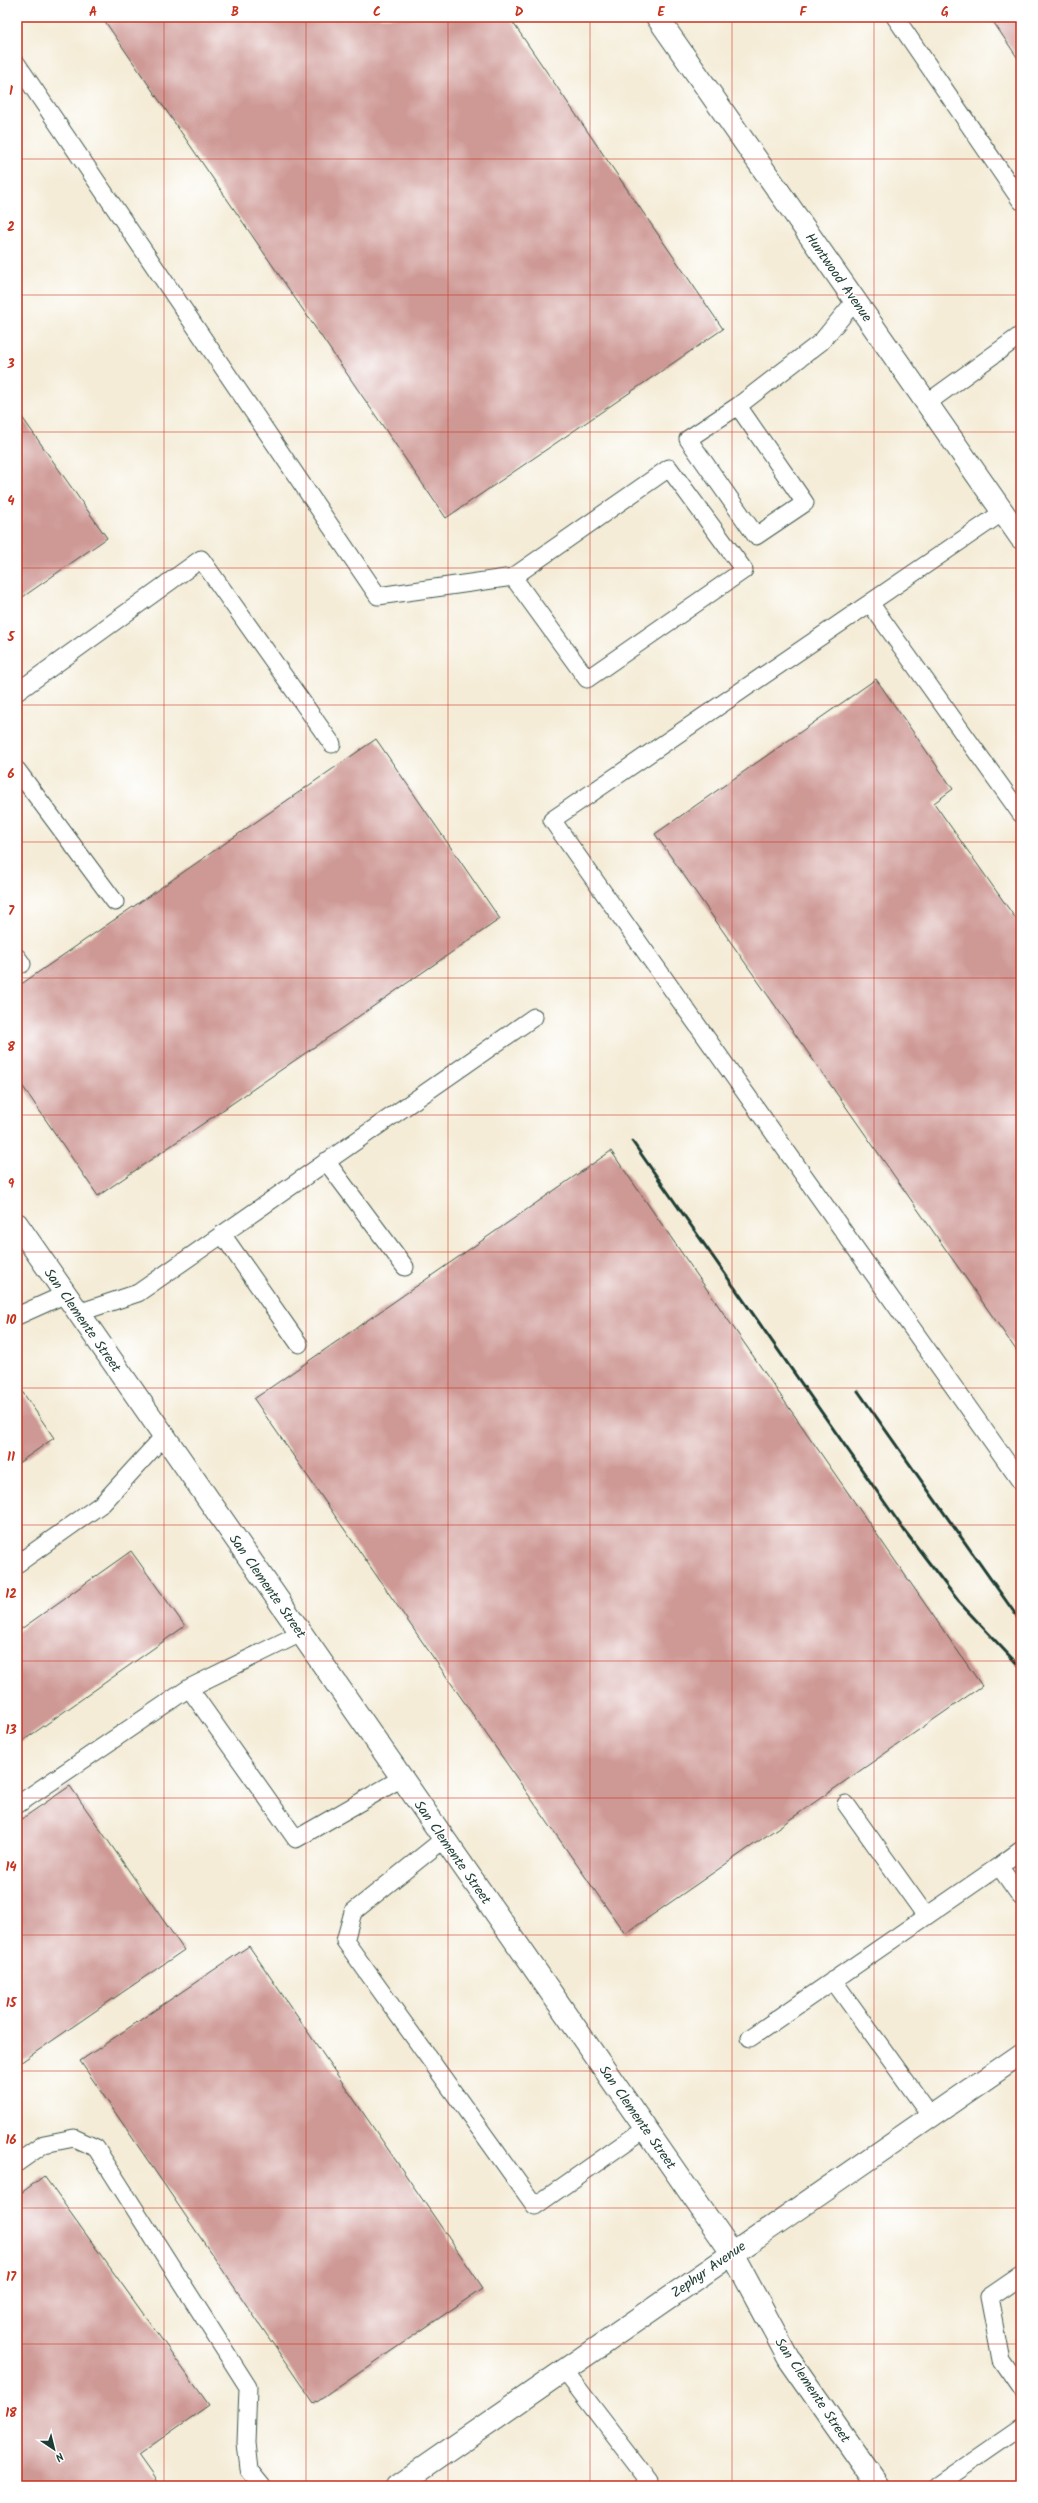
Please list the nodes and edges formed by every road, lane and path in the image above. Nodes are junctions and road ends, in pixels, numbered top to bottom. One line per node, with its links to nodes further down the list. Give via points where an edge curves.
1 (657, 17): 5 (street, Huntwood Avenue)
2 (895, 17): 4 (lane)
3 (17, 64): 11 (lane, via 378,596)
4 (1021, 201)
5 (855, 301): 7 (street, Huntwood Avenue); 8 (lane, via 821,342)
6 (1021, 335): 7 (lane)
7 (927, 403): 9 (street, Huntwood Avenue)
8 (738, 406): 8 (lane, via 805,503 756,536 688,439)
9 (1004, 512): 10 (street, Huntwood Avenue); 12 (lane)
10 (1021, 538)
11 (513, 577): 11 (lane, via 587,680 744,570 669,468)
12 (870, 603): 16 (lane); 28 (lane, via 552,820)
13 (17, 692): 14 (lane, via 201,559)
14 (332, 744)
15 (17, 770): 17 (lane)
16 (1021, 814)
17 (115, 902)
18 (534, 1017): 19 (lane)
19 (326, 1161): 21 (lane); 22 (lane)
20 (17, 1224): 23 (street, San Clemente Street)
21 (222, 1234): 24 (lane, via 138,1293); 26 (lane)
22 (405, 1267)
23 (66, 1294): 24 (street, San Clemente Street); 25 (lane)
24 (78, 1313): 27 (street, San Clemente Street)
25 (17, 1316)
26 (299, 1344)
27 (164, 1436): 29 (lane, via 103,1503); 30 (street, San Clemente Street)
28 (1021, 1482)
29 (17, 1564)
30 (301, 1633): 31 (lane); 32 (street, San Clemente Street)
31 (189, 1688): 32 (lane, via 296,1839); 34 (lane)
32 (402, 1778): 35 (street, San Clemente Street)
33 (846, 1804): 39 (lane)
34 (17, 1805)
35 (444, 1839): 44 (street, San Clemente Street); 44 (lane, via 353,1912 345,1941 535,2206)
36 (1021, 1850): 37 (lane)
37 (999, 1866): 38 (lane); 39 (lane)
38 (1021, 1897)
39 (926, 1916): 40 (lane)
40 (833, 1980): 41 (lane); 43 (lane)
41 (750, 2038)
42 (1021, 2054): 43 (street, Zephyr Avenue)
43 (931, 2116): 46 (street, Zephyr Avenue)
44 (646, 2128): 46 (street, San Clemente Street)
45 (17, 2164): 51 (lane, via 44,2144 74,2138 96,2148 248,2387 246,2443 249,2470)
46 (732, 2253): 48 (street, Zephyr Avenue); 54 (street, San Clemente Street, via 789,2359)
47 (1021, 2275): 49 (lane, via 989,2297 1001,2360)
48 (564, 2370): 52 (street, Zephyr Avenue); 53 (lane, via 650,2481)
49 (1021, 2388)
50 (1021, 2427): 55 (lane)
51 (262, 2486)
52 (397, 2486)
53 (643, 2486)
54 (878, 2486)
55 (936, 2486)

